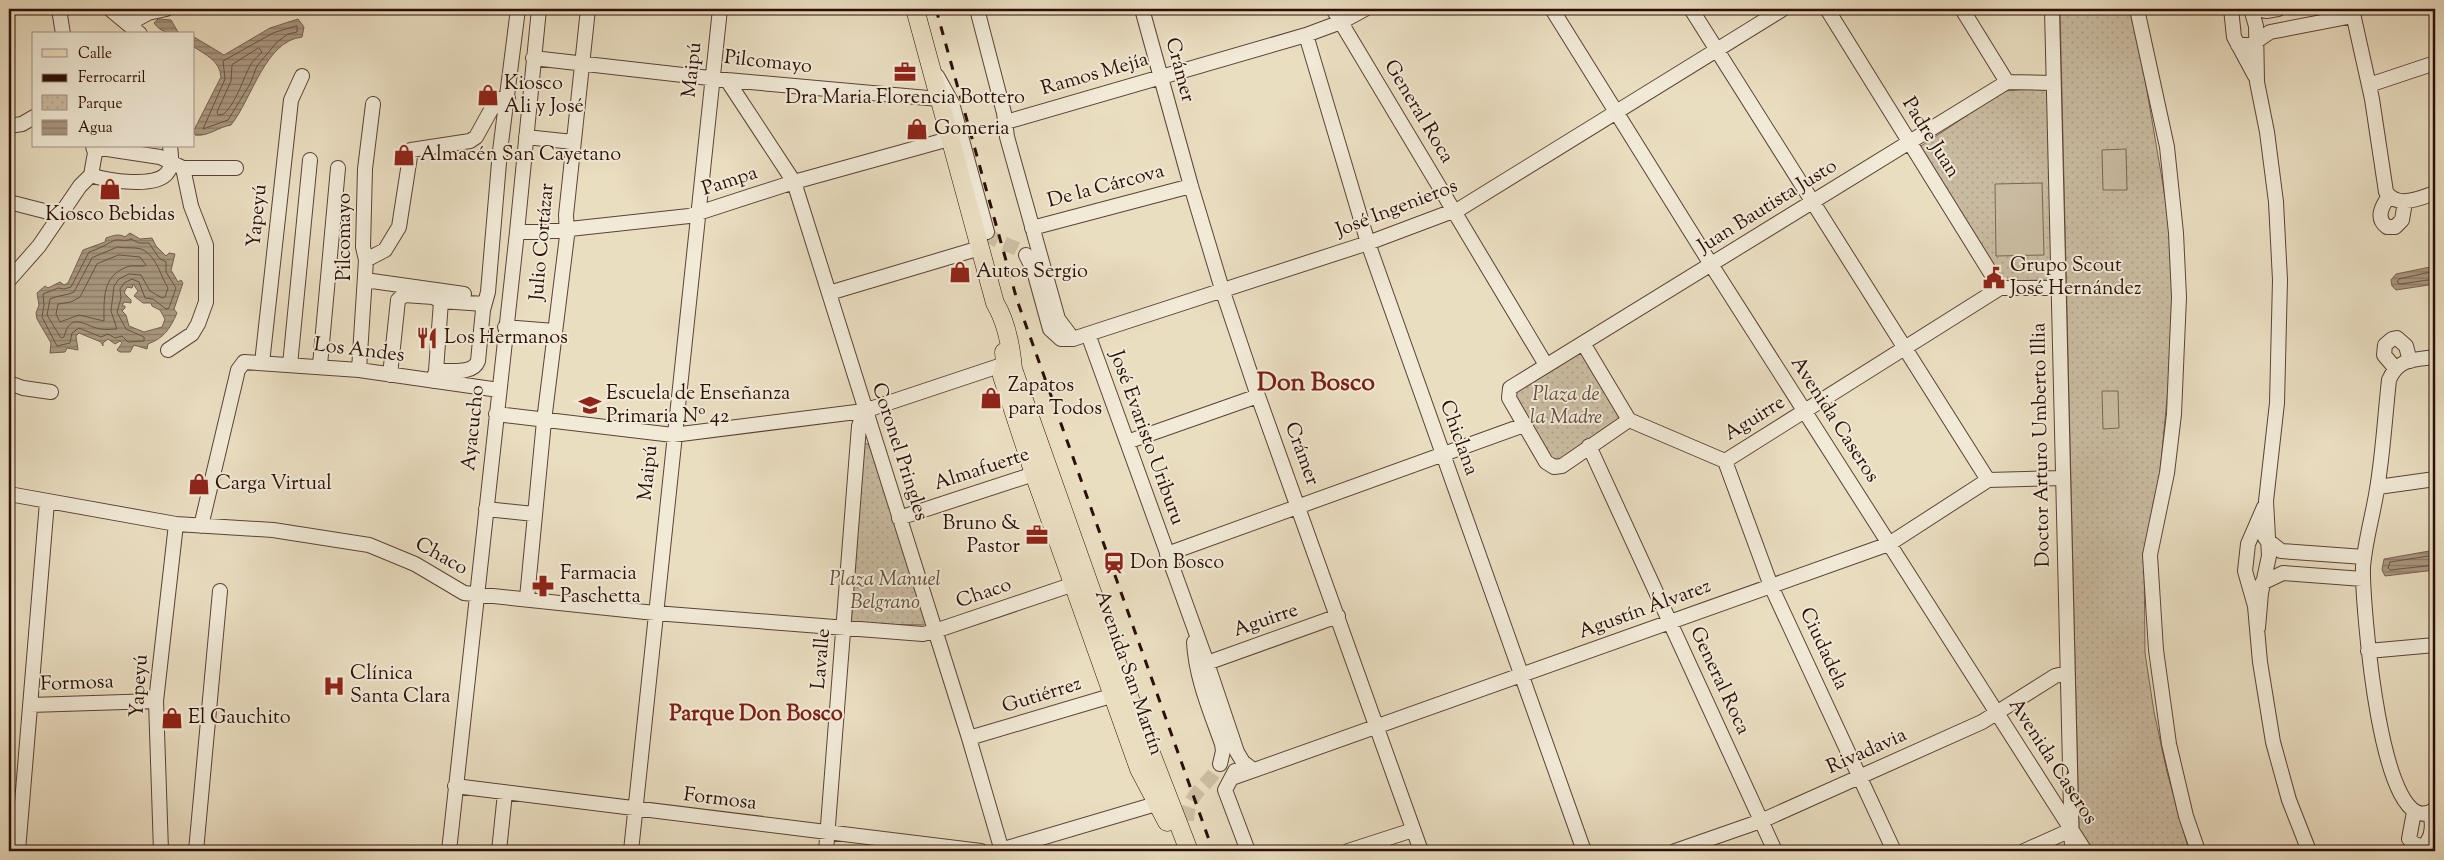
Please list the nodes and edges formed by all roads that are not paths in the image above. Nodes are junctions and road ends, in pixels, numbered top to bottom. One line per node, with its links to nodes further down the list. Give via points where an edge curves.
1 (110, 9): 25 (street)
2 (166, 9): 25 (street, via 148,13)
3 (518, 9): 44 (street, Ayacucho)
4 (539, 9): 31 (street, Ayacucho)
5 (588, 9): 32 (street, Julio Cortázar)
6 (720, 9): 38 (street, Maipú)
7 (915, 9): 34 (main road, Avenida San Martín)
8 (977, 9): 49 (street)
9 (1142, 9): 37 (street, Crámer)
10 (1333, 9): 24 (street, General Roca)
11 (1365, 9): 24 (street, Ramos Mejía)
12 (1552, 9): 47 (street, Avenida Caseros)
13 (1691, 9): 30 (street)
14 (1783, 9): 30 (street, José Ingenieros)
15 (1827, 9): 54 (street, Padre Juan)
16 (1962, 9): 40 (street)
17 (2052, 9): 42 (street, Doctor Arturo Umberto Illia)
18 (2137, 9): 209 (street, via 2166,147 2179,288 2174,414 2167,473 2150,555 2156,650 2169,744)
19 (2231, 9): 29 (street)
20 (2251, 9): 28 (street)
21 (2256, 9): 22 (street)
22 (2278, 9)
23 (2352, 12): 28 (street, via 2270,32); 43 (street)
24 (1341, 22): 27 (street, Ramos Mejía); 70 (street, General Roca)
25 (128, 24): 26 (street)
26 (138, 32)
27 (1306, 35): 37 (street, Ramos Mejía); 77 (street, Chiclana)
28 (2256, 41): 29 (street, via 2251,45); 41 (street)
29 (2238, 45): 41 (street)
30 (1716, 50): 47 (street, José Ingenieros); 68 (street)
31 (533, 58): 32 (street, Pilcomayo); 36 (street, Ayacucho)
32 (582, 63): 38 (street, Pilcomayo); 53 (street, Julio Cortázar)
33 (2435, 64): 43 (street)
34 (931, 68): 45 (main road, Avenida San Martín); 76 (street, via 952,103)
35 (302, 76): 99 (street, Yapeyú, via 291,100)
36 (531, 76): 44 (street); 51 (street, Ayacucho)
37 (1160, 77): 49 (street, Ramos Mejía); 64 (street, Crámer)
38 (713, 78): 39 (street, Pilcomayo); 71 (street, Maipú)
39 (727, 80): 45 (street, Pilcomayo); 63 (street, Coronel Pringles)
40 (2007, 82): 42 (street); 54 (street, Juan Bautista Justo)
41 (2258, 82): 131 (street, via 2273,173 2280,280 2277,403)
42 (2053, 83): 84 (street, Doctor Arturo Umberto Illia)
43 (2369, 86): 66 (street, via 2384,186)
44 (509, 92): 79 (street, via 497,99 480,132 470,141 411,150 399,227 385,250); 87 (street, Ayacucho)
45 (939, 99): 52 (main road, Avenida San Martín)
46 (372, 104): 79 (street, Pilcomayo, via 365,169 363,247)
47 (1618, 113): 70 (street, José Ingenieros); 80 (street, Avenida Caseros)
48 (32, 118): 50 (street)
49 (1006, 122): 74 (street, via 1007,137)
50 (9, 126)
51 (526, 137): 53 (street); 75 (street, Ayacucho)
52 (950, 139): 63 (street, Pampa); 76 (main road, Avenida San Martín)
53 (573, 142): 73 (street, Julio Cortázar)
54 (1910, 143): 68 (street, Juan Bautista Justo); 83 (street, Padre Juan)
55 (94, 148): 62 (street)
56 (106, 148): 59 (street, via 160,157)
57 (171, 148): 59 (street)
58 (310, 160): 102 (street)
59 (177, 164): 60 (street); 62 (street, via 155,181 132,182); 96 (street, via 206,245 206,302 192,334)
60 (236, 168)
61 (338, 168): 103 (street)
62 (91, 175): 72 (street)
63 (794, 182): 71 (street, Pampa); 86 (street, Coronel Pringles)
64 (1191, 186): 74 (street, De la Cárcova); 85 (street, Crámer)
65 (2435, 193): 69 (street)
66 (2389, 196): 69 (street); 69 (street, via 2381,215 2387,227 2399,225)
67 (9, 202): 72 (street)
68 (1811, 202): 80 (street, Juan Bautista Justo); 95 (street)
69 (2405, 202)
70 (1454, 212): 77 (street, José Ingenieros); 101 (street, General Roca)
71 (698, 213): 73 (street, Pampa); 120 (street, Maipú)
72 (60, 215): 81 (street, via 39,246)
73 (567, 228): 75 (street, Pampa); 91 (street, Julio Cortázar)
74 (1032, 228): 93 (street, via 1058,319)
75 (517, 232): 90 (street, Ayacucho)
76 (984, 240): 86 (street); 89 (main road, Avenida San Martín)
77 (1368, 243): 85 (street, José Ingenieros); 123 (street, Chiclana)
78 (1026, 255): 93 (street, via 1034,271 1050,329 1061,339)
79 (366, 260): 82 (street, Pilcomayo)
80 (1712, 266): 94 (street, Juan Bautista Justo); 114 (street, Avenida Caseros)
81 (9, 280)
82 (366, 280): 87 (street); 105 (street, Pilcomayo)
83 (2000, 288): 84 (street); 95 (street, Aguirre)
84 (2059, 288): 126 (street, Doctor Arturo Umberto Illia)
85 (1222, 289): 92 (street, José Ingenieros); 112 (street, Crámer)
86 (828, 293): 113 (street, Coronel Pringles)
87 (485, 300): 88 (street); 107 (street, Ayacucho, via 476,366 470,370)
88 (441, 301): 106 (street, via 434,297 404,295 398,300); 107 (street)
89 (995, 303): 100 (main road, Avenida San Martín, via 994,318); 119 (main road, Avenida San Martín, via 1001,312 1013,369)
90 (505, 327): 91 (street); 110 (street, Ayacucho)
91 (554, 331): 117 (street, Julio Cortázar)
92 (1088, 334): 93 (street, José Ingenieros); 121 (street, José Evaristo Uriburu)
93 (1073, 339)
94 (1583, 343): 101 (street, Juan Bautista Justo); 116 (street)
95 (1904, 348): 114 (street, Aguirre); 128 (street)
96 (168, 350)
97 (2435, 357): 98 (street)
98 (2410, 361): 104 (street); 104 (street, via 2404,343 2397,338 2392,339 2385,345 2384,354)
99 (262, 363): 102 (street, Los Andes); 138 (street, Los Andes, via 244,362 238,370)
100 (1005, 364): 109 (main road, Avenida San Martín, via 1002,372); 113 (street)
101 (1546, 364): 118 (street, Juan Bautista Justo, via 1510,388 1509,398)
102 (290, 365): 103 (street, Los Andes)
103 (320, 366): 105 (street, Los Andes)
104 (2395, 368): 129 (street, via 2389,380)
105 (359, 370): 106 (street, Los Andes)
106 (390, 375): 107 (street, Los Andes)
107 (434, 376): 110 (street, Los Andes)
108 (9, 382): 111 (street, via 23,388)
109 (1004, 382): 119 (main road, via 1012,386 1030,434); 125 (main road, Avenida San Martín)
110 (499, 390): 115 (street, Ayacucho)
111 (51, 392)
112 (1258, 396): 121 (street); 133 (street, Crámer)
113 (864, 411): 120 (street); 136 (street, Coronel Pringles); 157 (street, Lavalle, via 859,426)
114 (1805, 412): 124 (street, Aguirre); 141 (street, Avenida Caseros)
115 (496, 414): 117 (street); 134 (street, Ayacucho)
116 (1629, 420): 122 (street); 124 (street, Aguirre)
117 (544, 421): 120 (street); 135 (street, Julio Cortázar)
118 (1524, 426): 122 (street, via 1550,465 1562,466); 123 (street)
119 (1036, 434): 125 (main road, Avenida San Martín)
120 (673, 435): 152 (street, Maipú)
121 (1127, 442): 142 (street, José Evaristo Uriburu)
122 (1589, 446): 154 (street, General Roca)
123 (1442, 454): 133 (street); 163 (street, Chiclana)
124 (1725, 461): 148 (street, Ciudadela)
125 (1041, 472): 136 (street, Almafuerte); 146 (main road, Avenida San Martín)
126 (2063, 478): 128 (street); 162 (street, Doctor Arturo Umberto Illia)
127 (2435, 479): 129 (street)
128 (1988, 480): 141 (street, Agustín Álvarez)
129 (2378, 487): 143 (street)
130 (9, 494): 132 (street, Chaco)
131 (2266, 501): 139 (street); 140 (street)
132 (47, 502): 137 (street, Chaco); 166 (street)
133 (1299, 505): 142 (street); 153 (street, Crámer)
134 (486, 509): 135 (street); 150 (street, Ayacucho)
135 (534, 514): 151 (street, Julio Cortázar)
136 (899, 518): 158 (street, Coronel Pringles)
137 (176, 524): 138 (street, Chaco); 165 (street, Yapeyú)
138 (201, 526): 150 (street, Chaco, via 273,530 369,545 415,564 460,592)
139 (2250, 537): 140 (street, via 2260,536); 145 (street, via 2245,559)
140 (2269, 542): 143 (street, via 2281,551); 147 (street)
141 (1889, 544): 148 (street, Agustín Álvarez); 167 (street, Avenida Caseros)
142 (1167, 554): 155 (street, José Evaristo Uriburu)
143 (2364, 557): 144 (street)
144 (2363, 579): 147 (street, via 2291,573 2279,574); 160 (street)
145 (2247, 580): 147 (street); 156 (street)
146 (1081, 582): 158 (street, Chaco); 164 (main road, Avenida San Martín)
147 (2265, 582): 156 (street)
148 (1771, 586): 154 (street, Agustín Álvarez); 174 (street, Ciudadela)
149 (220, 591): 188 (street)
150 (477, 594): 151 (street, Chaco); 175 (street, Ayacucho)
151 (527, 598): 152 (street, Chaco)
152 (655, 613): 157 (street, Chaco); 178 (street, Maipú)
153 (1338, 616): 161 (street, Aguirre); 168 (street, Crámer)
154 (1669, 622): 163 (street, Agustín Álvarez); 181 (street, General Roca)
155 (1193, 626): 161 (street, José Evaristo Uriburu); 171 (street, via 1195,663 1222,744)
156 (2258, 628): 210 (street, via 2262,682 2273,742 2289,800)
157 (844, 629): 158 (street, Chaco, via 924,634); 185 (street, Lavalle)
158 (935, 631): 169 (street, Coronel Pringles)
159 (2435, 645): 160 (street)
160 (2368, 652): 180 (street, via 2385,748 2402,798)
161 (1207, 662): 170 (street, José Evaristo Uriburu)
162 (2067, 672): 167 (street, Rivadavia, via 2055,676); 184 (street, Doctor Arturo Umberto Illia)
163 (1522, 676): 168 (street, Agustín Álvarez); 202 (street, Chiclana)
164 (1120, 693): 169 (street, Gutiérrez); 177 (main road, Avenida San Martín, via 1139,769)
165 (156, 701): 166 (street, Formosa); 187 (street, Yapeyú)
166 (30, 705): 186 (street)
167 (1997, 714): 174 (street, Rivadavia); 184 (street, Avenida Caseros)
168 (1377, 727): 172 (street, Agustín Álvarez); 183 (street, Crámer)
169 (969, 738): 195 (street, Coronel Pringles)
170 (1236, 752): 172 (street, José Evaristo Uriburu); 173 (street, José Evaristo Uriburu)
171 (1220, 764)
172 (1252, 769): 173 (street, Agustín Álvarez)
173 (1232, 778): 199 (street, José Evaristo Uriburu, via 1225,790 1226,795)
174 (1861, 778): 181 (street, Rivadavia); 205 (street, Ciudadela)
175 (455, 786): 176 (street, Formosa); 189 (street, Ayacucho)
176 (505, 793): 178 (street, Formosa); 190 (street)
177 (1163, 802): 195 (street); 196 (main road, Avenida San Martín); 197 (main road, Avenida San Martín)
178 (635, 810): 185 (street, Formosa); 191 (street, Maipú)
179 (2432, 811): 180 (street); 180 (street, via 2428,842 2420,846 2412,844 2409,839)
180 (2414, 812)
181 (1761, 820): 203 (street, Rivadavia); 204 (street, General Roca)
182 (1187, 821): 198 (street)
183 (1413, 830): 200 (street); 201 (street, Crámer)
184 (2071, 830): 206 (street); 207 (street, Doctor Arturo Umberto Illia); 208 (street, Avenida Caseros)
185 (827, 834): 192 (street, Lavalle); 193 (street, Formosa)
186 (18, 851)
187 (161, 851)
188 (196, 851)
189 (449, 851)
190 (499, 851)
191 (631, 851)
192 (826, 851)
193 (981, 851)
194 (997, 851): 195 (street)
195 (1002, 851)
196 (1181, 851)
197 (1189, 851)
198 (1197, 851)
199 (1248, 851)
200 (1348, 851)
201 (1421, 851)
202 (1584, 851)
203 (1675, 851)
204 (1775, 851)
205 (1894, 851)
206 (2024, 851)
207 (2072, 851)
208 (2085, 851)
209 (2198, 851)
210 (2309, 851)

